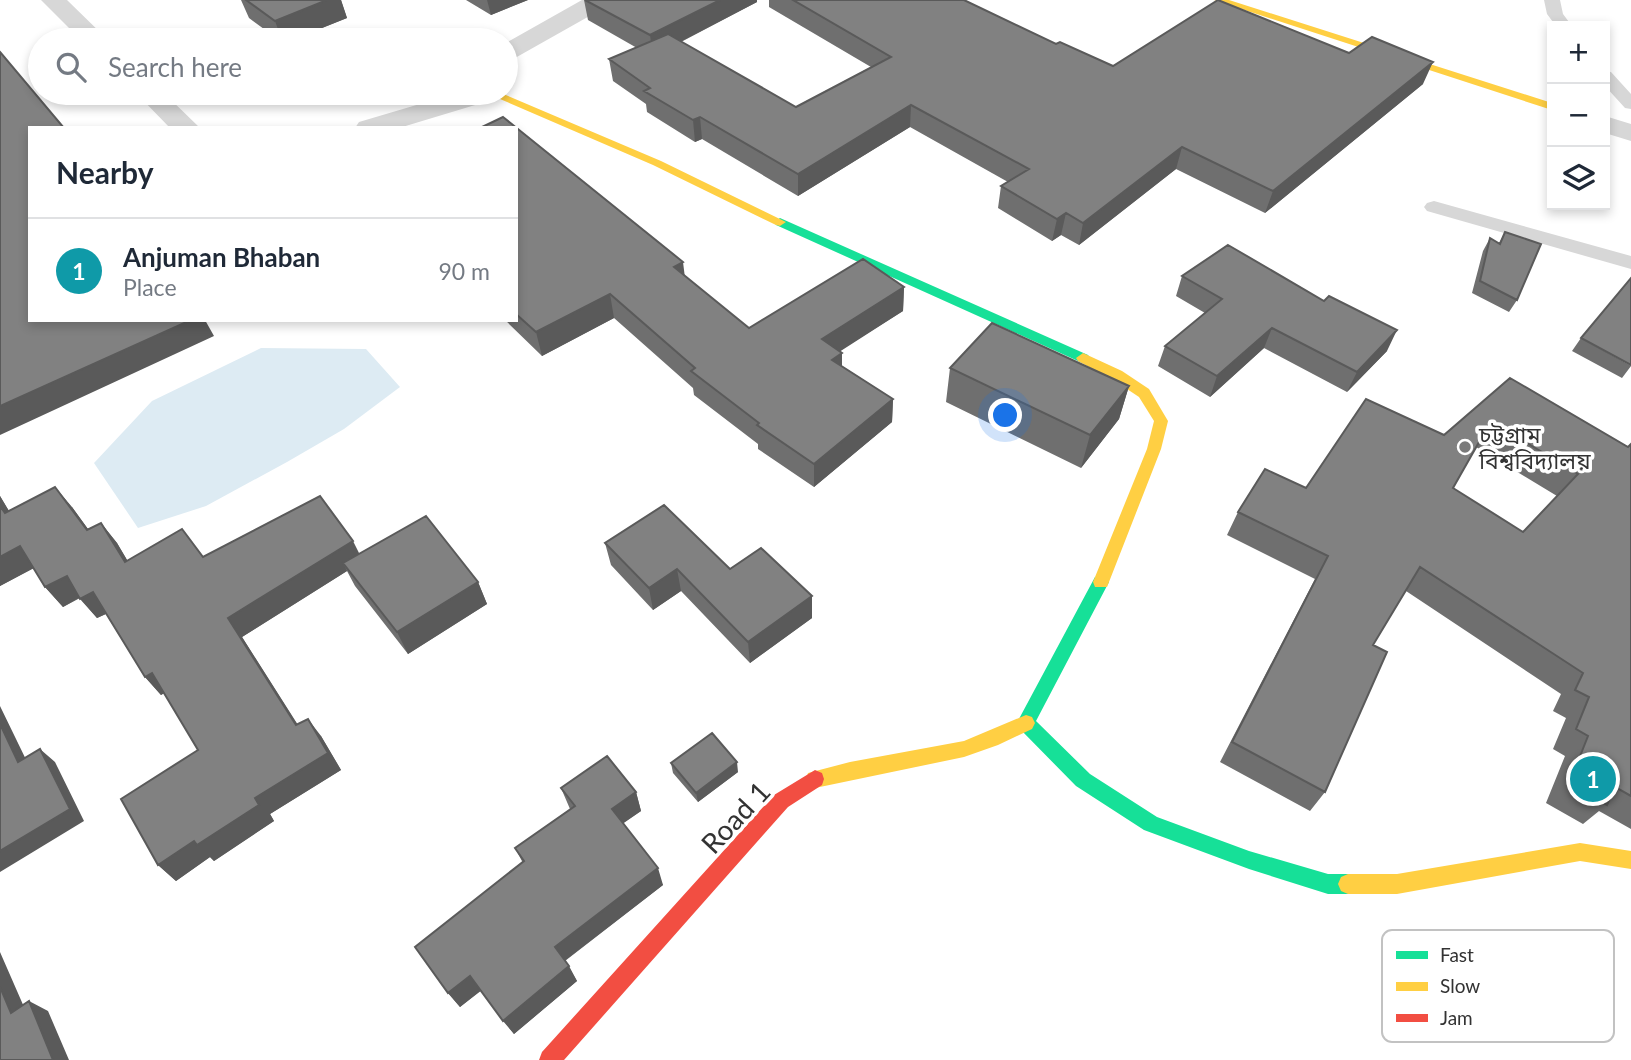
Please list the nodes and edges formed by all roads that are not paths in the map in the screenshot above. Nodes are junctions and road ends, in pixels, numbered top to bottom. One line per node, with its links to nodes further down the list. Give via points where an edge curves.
1 (53, 0): 6 (street)
2 (600, 0): 7 (street)
3 (1219, 0): 13 (street)
4 (1552, 0): 5 (lane)
5 (1560, 21)
6 (82, 28)
7 (518, 46)
8 (1610, 81): 10 (lane)
9 (518, 104): 20 (street, via 1073,353 1144,393 1161,421 1154,449 1104,576)
10 (1631, 104)
11 (162, 105): 14 (street)
12 (445, 105): 15 (street)
13 (1547, 105)
14 (184, 126)
15 (376, 126)
16 (1610, 126): 17 (street)
17 (1631, 133)
18 (1434, 207): 19 (lane)
19 (1631, 263)
20 (1026, 723): 21 (street, via 1083,780 1151,824 1328,884 1397,884 1580,852); 22 (street, Road 1, via 957,751 815,779 781,801)
21 (1631, 860)
22 (550, 1060)

